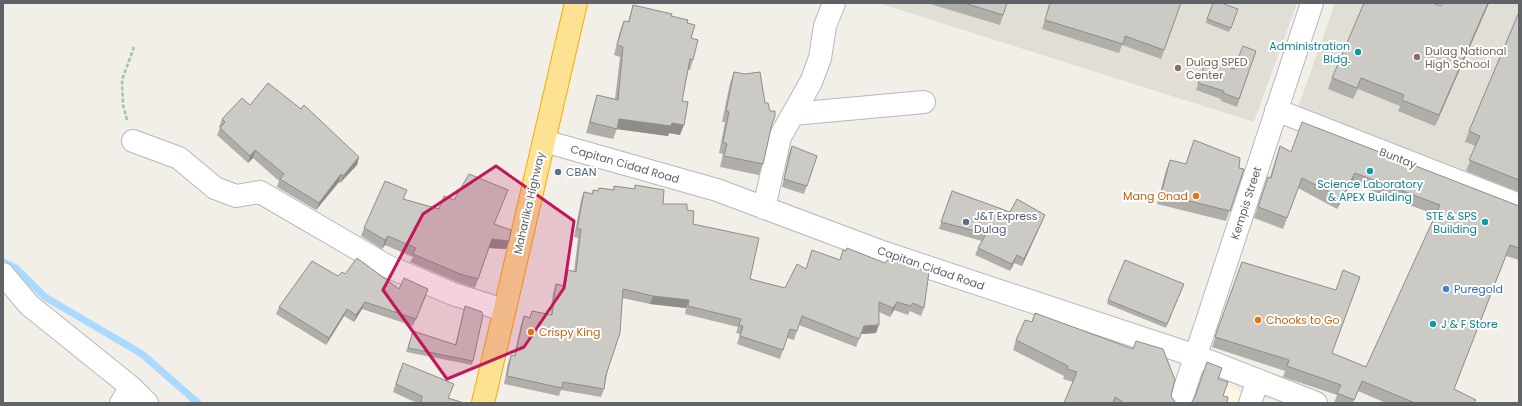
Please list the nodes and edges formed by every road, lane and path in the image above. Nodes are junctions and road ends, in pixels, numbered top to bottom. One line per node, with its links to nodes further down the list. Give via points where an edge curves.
1 (576, 3): 9 (highway, Maharlika Highway)
2 (834, 3): 7 (street, via 825,26 820,58)
3 (1312, 3): 6 (street, Kempis Street)
4 (134, 47): 8 (path, via 122,80 123,105)
5 (924, 102): 7 (street)
6 (1276, 110): 10 (street, Buntay); 14 (street, Kempis Street)
7 (793, 114): 11 (street, via 780,137)
8 (133, 141): 13 (street, via 179,158 214,188 236,196 260,192 387,266 453,294)
9 (544, 141): 11 (street, Capitan Cidad Road, via 717,190); 13 (highway, Maharlika Highway)
10 (1519, 205)
11 (764, 208): 14 (street, Capitan Cidad Road, via 885,253)
12 (3, 274): 16 (street, via 29,305)
13 (504, 310): 18 (highway, Maharlika Highway)
14 (1196, 356): 15 (street, Capitan Cidad Road); 19 (street, Kempis Street)
15 (1258, 380): 20 (street); 21 (street, Capitan Cidad Road)
16 (126, 395): 17 (street)
17 (147, 403)
18 (483, 403)
19 (1180, 403)
20 (1250, 403)
21 (1316, 403)

